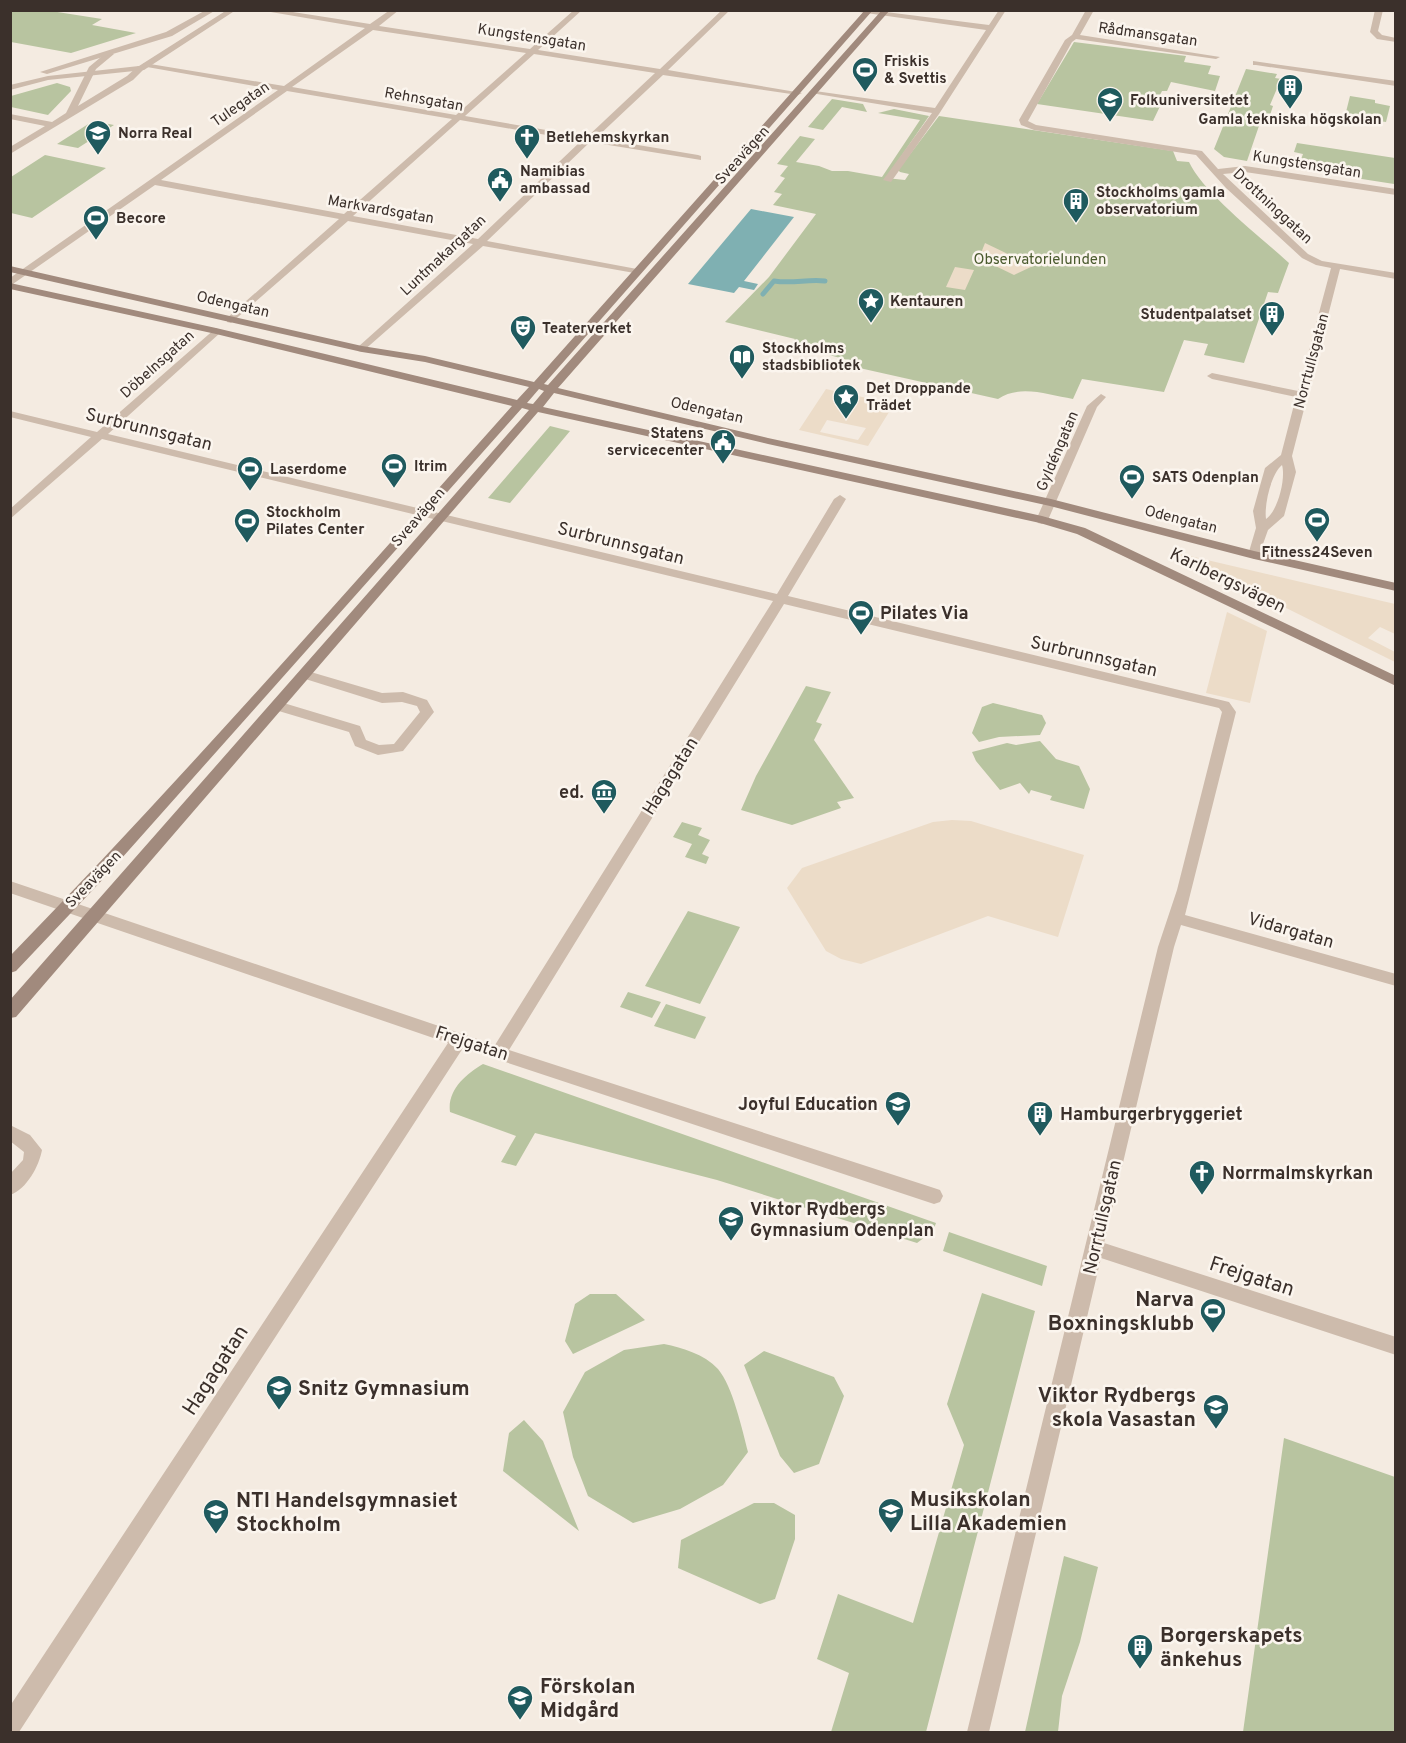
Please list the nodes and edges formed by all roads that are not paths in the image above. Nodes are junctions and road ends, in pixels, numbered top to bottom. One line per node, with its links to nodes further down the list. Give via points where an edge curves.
1 (213, 10): 17 (street, via 170,34)
2 (233, 10): 18 (street)
3 (262, 10): 13 (street, Kungstensgatan)
4 (396, 10): 13 (street, Tulegatan)
5 (579, 10): 19 (street)
6 (727, 10): 24 (street, Luntmakargatan)
7 (848, 10): 11 (street)
8 (1003, 10): 14 (street)
9 (1090, 10): 15 (street)
10 (1379, 10): 16 (street, via 1374,32)
11 (869, 12): 12 (street); 30 (main road, Sveavägen)
12 (885, 13): 14 (street); 31 (main road, Sveavägen)
13 (372, 28): 19 (street, Kungstensgatan); 29 (street, Tulegatan)
14 (991, 28): 32 (street)
15 (1075, 37): 21 (street, Rådmansgatan); 39 (street, Drottninggatan, via 1069,40 1024,123 1199,153)
16 (1395, 40)
17 (142, 43): 18 (street, via 162,44); 20 (street)
18 (167, 52): 23 (street)
19 (533, 52): 24 (street, Kungstensgatan); 34 (street)
20 (110, 54): 25 (street, via 92,65); 26 (street)
21 (1216, 57)
22 (1256, 63): 27 (street)
23 (144, 66): 25 (street); 29 (street, Rehnsgatan); 35 (street)
24 (661, 72): 30 (street, Kungstensgatan); 36 (street, Luntmakargatan)
25 (87, 75): 28 (street, via 48,78); 35 (street, via 77,104)
26 (10, 82)
27 (1395, 84)
28 (10, 88)
29 (288, 89): 34 (street, Rehnsgatan); 41 (street, Tulegatan)
30 (798, 93): 47 (main road, Sveavägen)
31 (814, 93): 32 (street); 56 (main road, Sveavägen)
32 (936, 111): 40 (street)
33 (10, 116): 35 (street)
34 (457, 118): 36 (street, Rehnsgatan); 43 (street)
35 (58, 122): 37 (street)
36 (587, 139): 38 (street, Rehnsgatan); 44 (street, Luntmakargatan)
37 (10, 152)
38 (698, 158)
39 (1215, 172): 42 (street, Kungstensgatan, via 1245,169); 45 (street, Drottninggatan, via 1305,256)
40 (888, 180)
41 (155, 182): 43 (street, Markvardsgatan); 48 (street, Tulegatan)
42 (1395, 192)
43 (347, 218): 44 (street, Markvardsgatan); 51 (street)
44 (479, 242): 47 (street, Markvardsgatan); 53 (street, Luntmakargatan)
45 (1336, 266): 49 (street, Drottninggatan); 57 (street, Norrtullsgatan)
46 (10, 269): 48 (main road, Odengatan)
47 (637, 272): 55 (main road, Sveavägen)
48 (25, 273): 50 (street, Tulegatan); 51 (main road, Odengatan)
49 (1395, 276)
50 (10, 285): 52 (main road, Odengatan)
51 (231, 320): 53 (main road, Odengatan)
52 (216, 331): 59 (main road, Odengatan); 62 (street, Döbelnsgatan)
53 (362, 349): 55 (main road, Odengatan, via 425,359)
54 (1212, 376): 57 (street)
55 (534, 386): 56 (main road, Odengatan); 59 (main road, Sveavägen)
56 (550, 390): 60 (main road, Sveavägen); 65 (main road, Odengatan)
57 (1303, 395): 63 (street, Norrtullsgatan)
58 (1101, 397): 65 (street, Gyldéngatan, via 1092,406)
59 (519, 403): 60 (main road, Odengatan); 66 (main road, Sveavägen)
60 (536, 408): 68 (main road, Sveavägen); 69 (main road, Odengatan)
61 (10, 414): 62 (street, Surbrunnsgatan)
62 (100, 436): 66 (street, Surbrunnsgatan); 67 (street, Döbelnsgatan)
63 (1286, 456): 70 (street, Norrtullsgatan, via 1271,468 1259,511); 70 (street, Norrtullsgatan, via 1290,472 1278,516)
64 (840, 499): 73 (street, Hagagatan)
65 (1051, 503): 69 (street, Gyldéngatan); 71 (main road, Odengatan)
66 (421, 514): 68 (street, Surbrunnsgatan); 79 (main road, Sveavägen)
67 (10, 516)
68 (440, 518): 73 (street, Surbrunnsgatan); 74 (main road, Sveavägen)
69 (1042, 520): 75 (main road, Karlbergsvägen, via 1119,548)
70 (1262, 528): 71 (street, Norrtullsgatan)
71 (1254, 555): 72 (main road, Odengatan)
72 (1395, 587)
73 (780, 600): 76 (street, Surbrunnsgatan); 86 (street, Hagagatan)
74 (304, 674): 77 (main road, Sveavägen); 77 (street, via 382,698 403,697 422,703 427,712 398,748 378,750 360,743 355,729)
75 (1395, 682)
76 (1224, 705): 81 (street, Norrtullsgatan, via 1229,712)
77 (277, 706): 80 (main road, Sveavägen)
78 (10, 887): 79 (street, Frejgatan)
79 (66, 907): 80 (street, Frejgatan); 82 (main road, Sveavägen)
80 (95, 916): 84 (main road, Sveavägen); 85 (street, Frejgatan)
81 (1176, 918): 83 (street, Vidargatan); 90 (street, Norrtullsgatan)
82 (10, 967)
83 (1395, 980)
84 (10, 1012)
85 (459, 1040): 86 (street, Frejgatan); 92 (street, Hagagatan)
86 (499, 1052): 89 (street, Frejgatan)
87 (10, 1132): 88 (street, via 33,1150 31,1163)
88 (10, 1187)
89 (934, 1196)
90 (1095, 1248): 91 (street, Frejgatan); 93 (street, Norrtullsgatan)
91 (1395, 1346)
92 (10, 1727)
93 (978, 1732)

